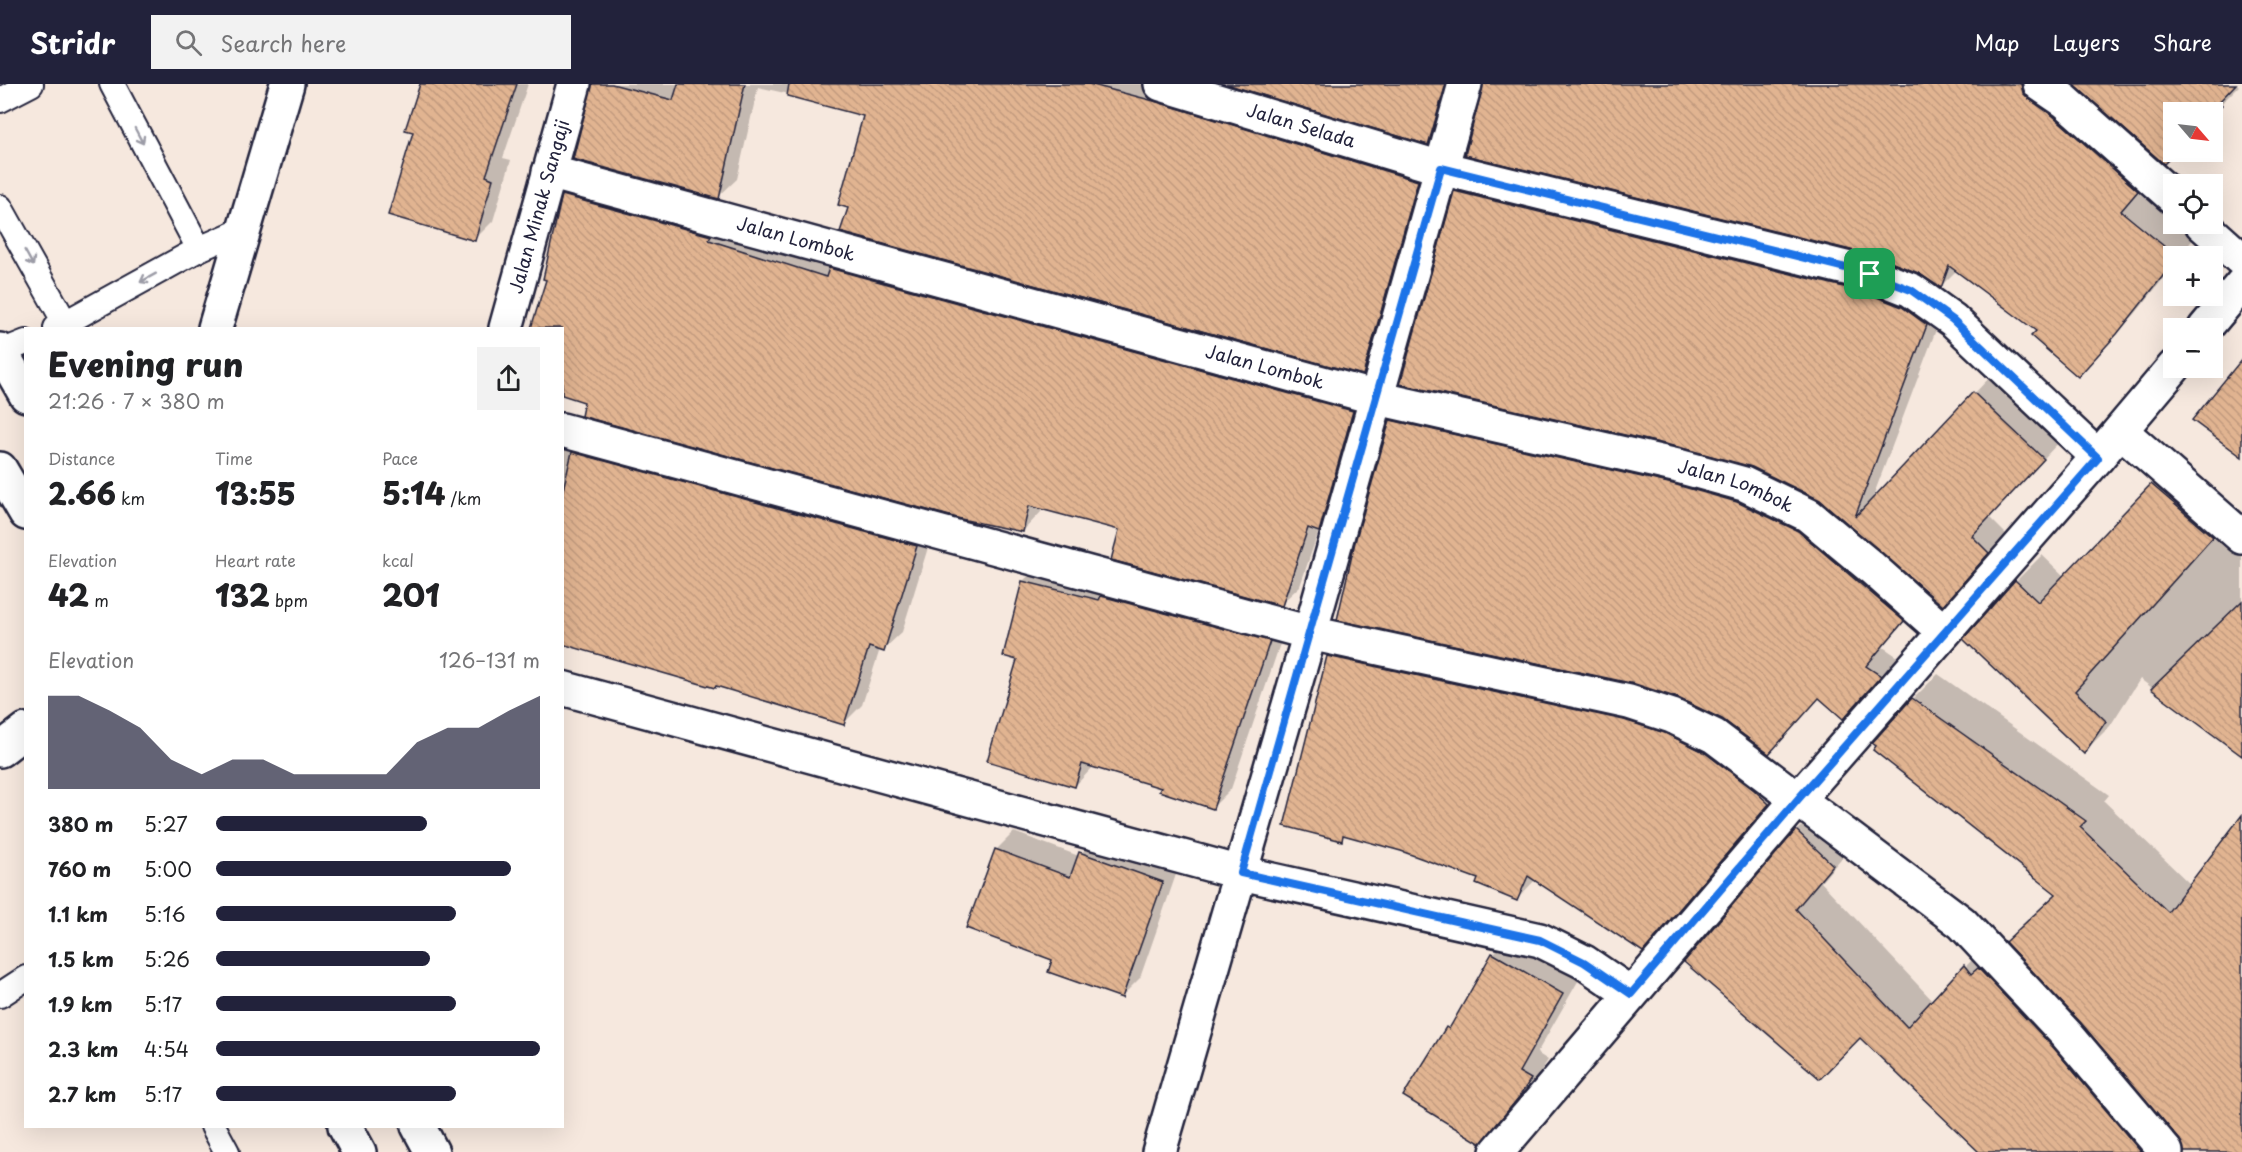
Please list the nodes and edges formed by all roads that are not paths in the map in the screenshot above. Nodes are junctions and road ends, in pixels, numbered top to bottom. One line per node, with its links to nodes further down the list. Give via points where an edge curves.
1 (31, 84): 8 (lane)
2 (112, 84): 15 (lane, one-way to 15)
3 (287, 84): 13 (street)
4 (574, 84): 10 (street, Jalan Minak Sangaji)
5 (1161, 84): 9 (street, Jalan Selada)
6 (1465, 84): 9 (street)
7 (2040, 84): 11 (street, via 2065,101)
8 (0, 100)
9 (1441, 168): 25 (street); 28 (street, Jalan Selada, via 1870,274 1911,290 1953,320)
10 (549, 172): 21 (street, Jalan Minak Sangaji); 25 (street, Jalan Lombok)
11 (2163, 188)
12 (0, 207): 19 (lane, one-way to 19)
13 (245, 229): 15 (lane); 20 (street)
14 (2213, 234): 16 (street)
15 (200, 249): 19 (lane, one-way to 19)
16 (2242, 260)
17 (2242, 284): 18 (street)
18 (2213, 318)
19 (64, 327)
20 (215, 327)
21 (506, 327)
22 (9, 348): 24 (street)
23 (2165, 378): 27 (street)
24 (24, 389)
25 (1377, 398): 32 (street, Jalan Lombok, via 1744,484 1808,515); 33 (street)
26 (564, 431): 33 (street)
27 (2121, 431): 28 (street); 31 (street)
28 (2098, 458): 32 (street)
29 (0, 468): 30 (street)
30 (24, 510)
31 (2242, 537)
32 (1944, 632): 37 (street)
33 (1310, 633): 37 (street, via 1629,702 1672,716 1714,736); 38 (street)
34 (564, 689): 38 (street)
35 (24, 732): 36 (street)
36 (0, 750)
37 (1799, 798): 40 (street); 50 (street, via 1962,923 2067,1035)
38 (1241, 873): 40 (street, via 1540,940 1584,962); 48 (street)
39 (24, 979): 41 (lane)
40 (1631, 994): 49 (street)
41 (0, 995)
42 (214, 1128): 45 (lane)
43 (346, 1128): 46 (street)
44 (419, 1128): 47 (street)
45 (227, 1152)
46 (359, 1152)
47 (432, 1152)
48 (1159, 1152)
49 (1497, 1152)
50 (2166, 1152)

